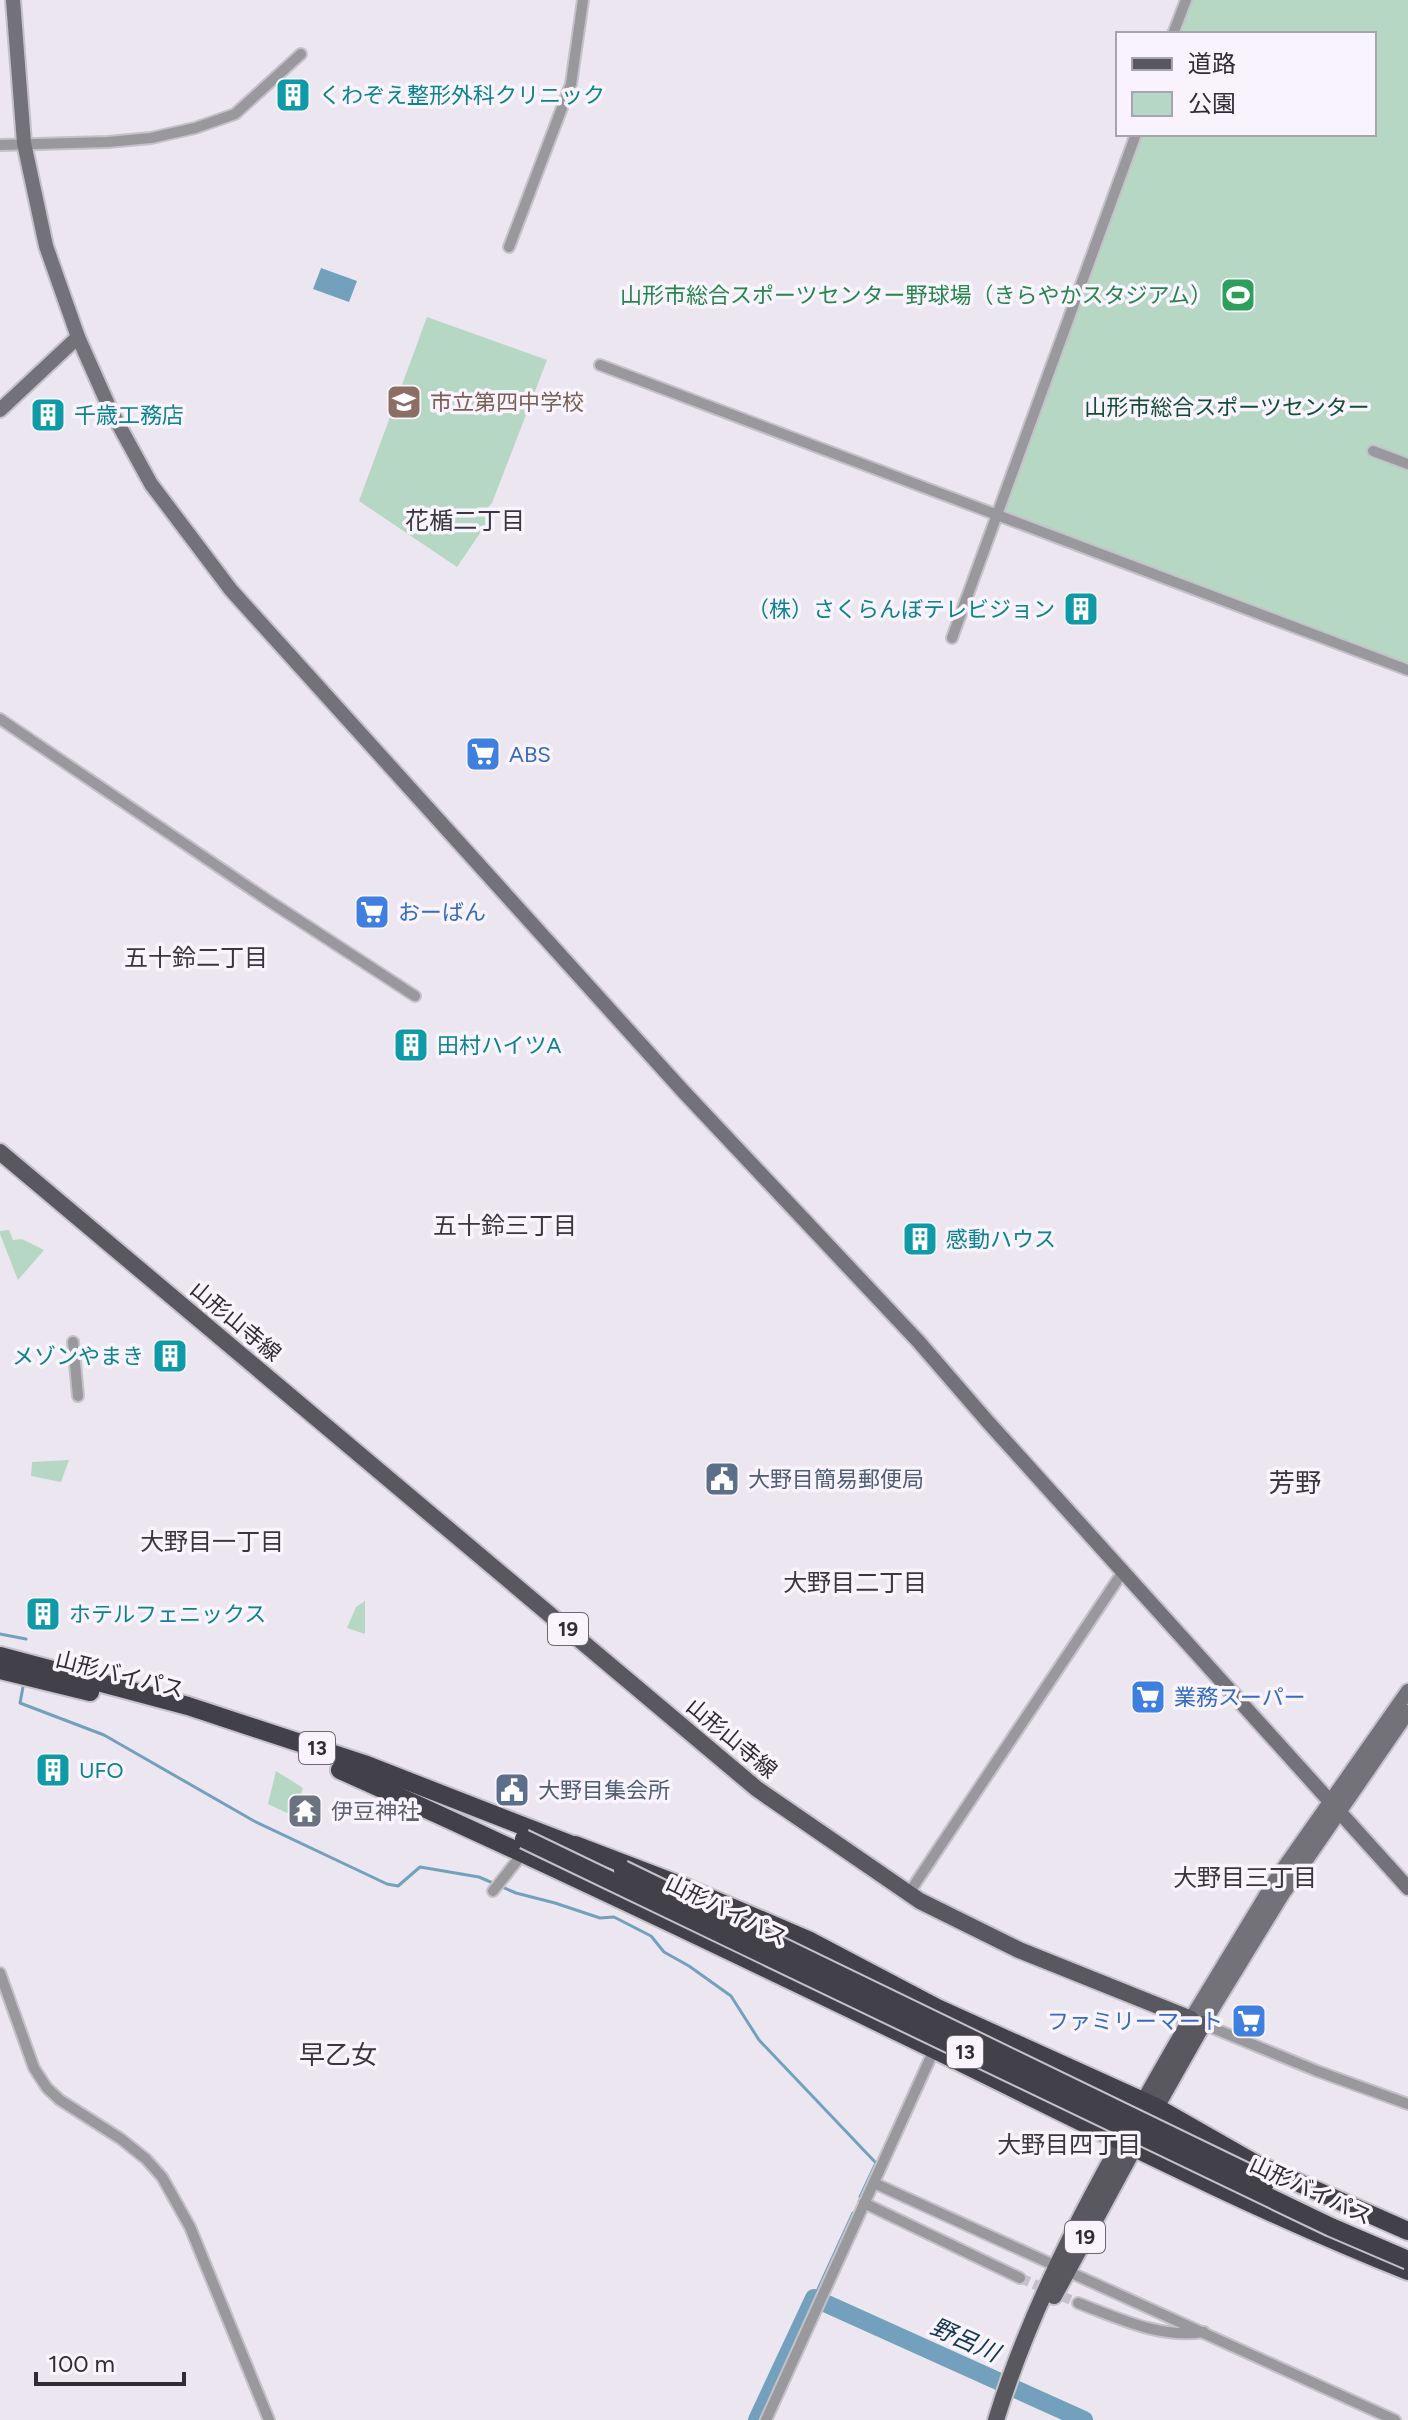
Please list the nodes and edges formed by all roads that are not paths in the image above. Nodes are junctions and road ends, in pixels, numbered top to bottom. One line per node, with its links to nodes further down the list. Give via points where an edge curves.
1 (13, 0): 7 (street)
2 (583, 0): 9 (street, via 571,84)
3 (1186, 0): 4 (street)
4 (1174, 32)
5 (301, 54): 7 (street, via 235,114 195,128 108,142)
6 (1135, 136): 15 (street)
7 (24, 143): 8 (street); 10 (street, via 46,246)
8 (0, 145)
9 (509, 247)
10 (78, 337): 12 (street); 23 (street, via 151,484 231,590)
11 (600, 365): 15 (street)
12 (0, 410)
13 (1373, 451): 14 (street)
14 (1408, 464)
15 (995, 515): 16 (street); 17 (street)
16 (952, 638)
17 (1408, 670)
18 (0, 719): 19 (street)
19 (415, 996)
20 (0, 1152): 33 (main road, 山形山寺線 / 19, via 757,1789)
21 (73, 1342): 22 (street)
22 (78, 1396)
23 (1124, 1570): 28 (street); 33 (street)
24 (0, 1656): 29 (highway, 山形バイパス / 13, via 203,1710 364,1764)
25 (0, 1670): 30 (highway, 山形バイパス / 13, via 189,1716 340,1770)
26 (1408, 1691): 28 (street)
27 (1408, 1712): 28 (street)
28 (1335, 1806): 31 (street); 35 (street, via 1276,1879)
29 (575, 1845): 37 (highway, via 808,1940 937,2008); 43 (highway, 山形バイパス / 13, bridge, via 1266,2182)
30 (524, 1846): 32 (street); 36 (highway); 44 (highway, 山形バイパス / 13, bridge)
31 (1408, 1888)
32 (493, 1891)
33 (909, 1893): 35 (main road, 山形山寺線 / 19, via 1019,1950)
34 (0, 1973): 50 (street, via 34,2068 47,2088 121,2139 162,2177 190,2227)
35 (1197, 2021): 37 (main road, 19); 38 (street)
36 (934, 2050): 39 (highway); 40 (street)
37 (1150, 2104): 39 (main road, 19); 42 (highway, via 1256,2164)
38 (1408, 2104)
39 (1127, 2145): 45 (main road, 19); 46 (highway)
40 (874, 2183): 41 (street); 45 (street)
41 (864, 2203): 47 (street); 51 (street)
42 (1408, 2231)
43 (1408, 2243)
44 (1408, 2260)
45 (1062, 2268): 49 (street); 52 (main road, 19, via 1030,2324)
46 (1408, 2271)
47 (1020, 2278)
48 (1078, 2303): 49 (street, via 1151,2330)
49 (1206, 2332): 53 (street)
50 (269, 2420)
51 (766, 2420)
52 (996, 2420)
53 (1395, 2420)

